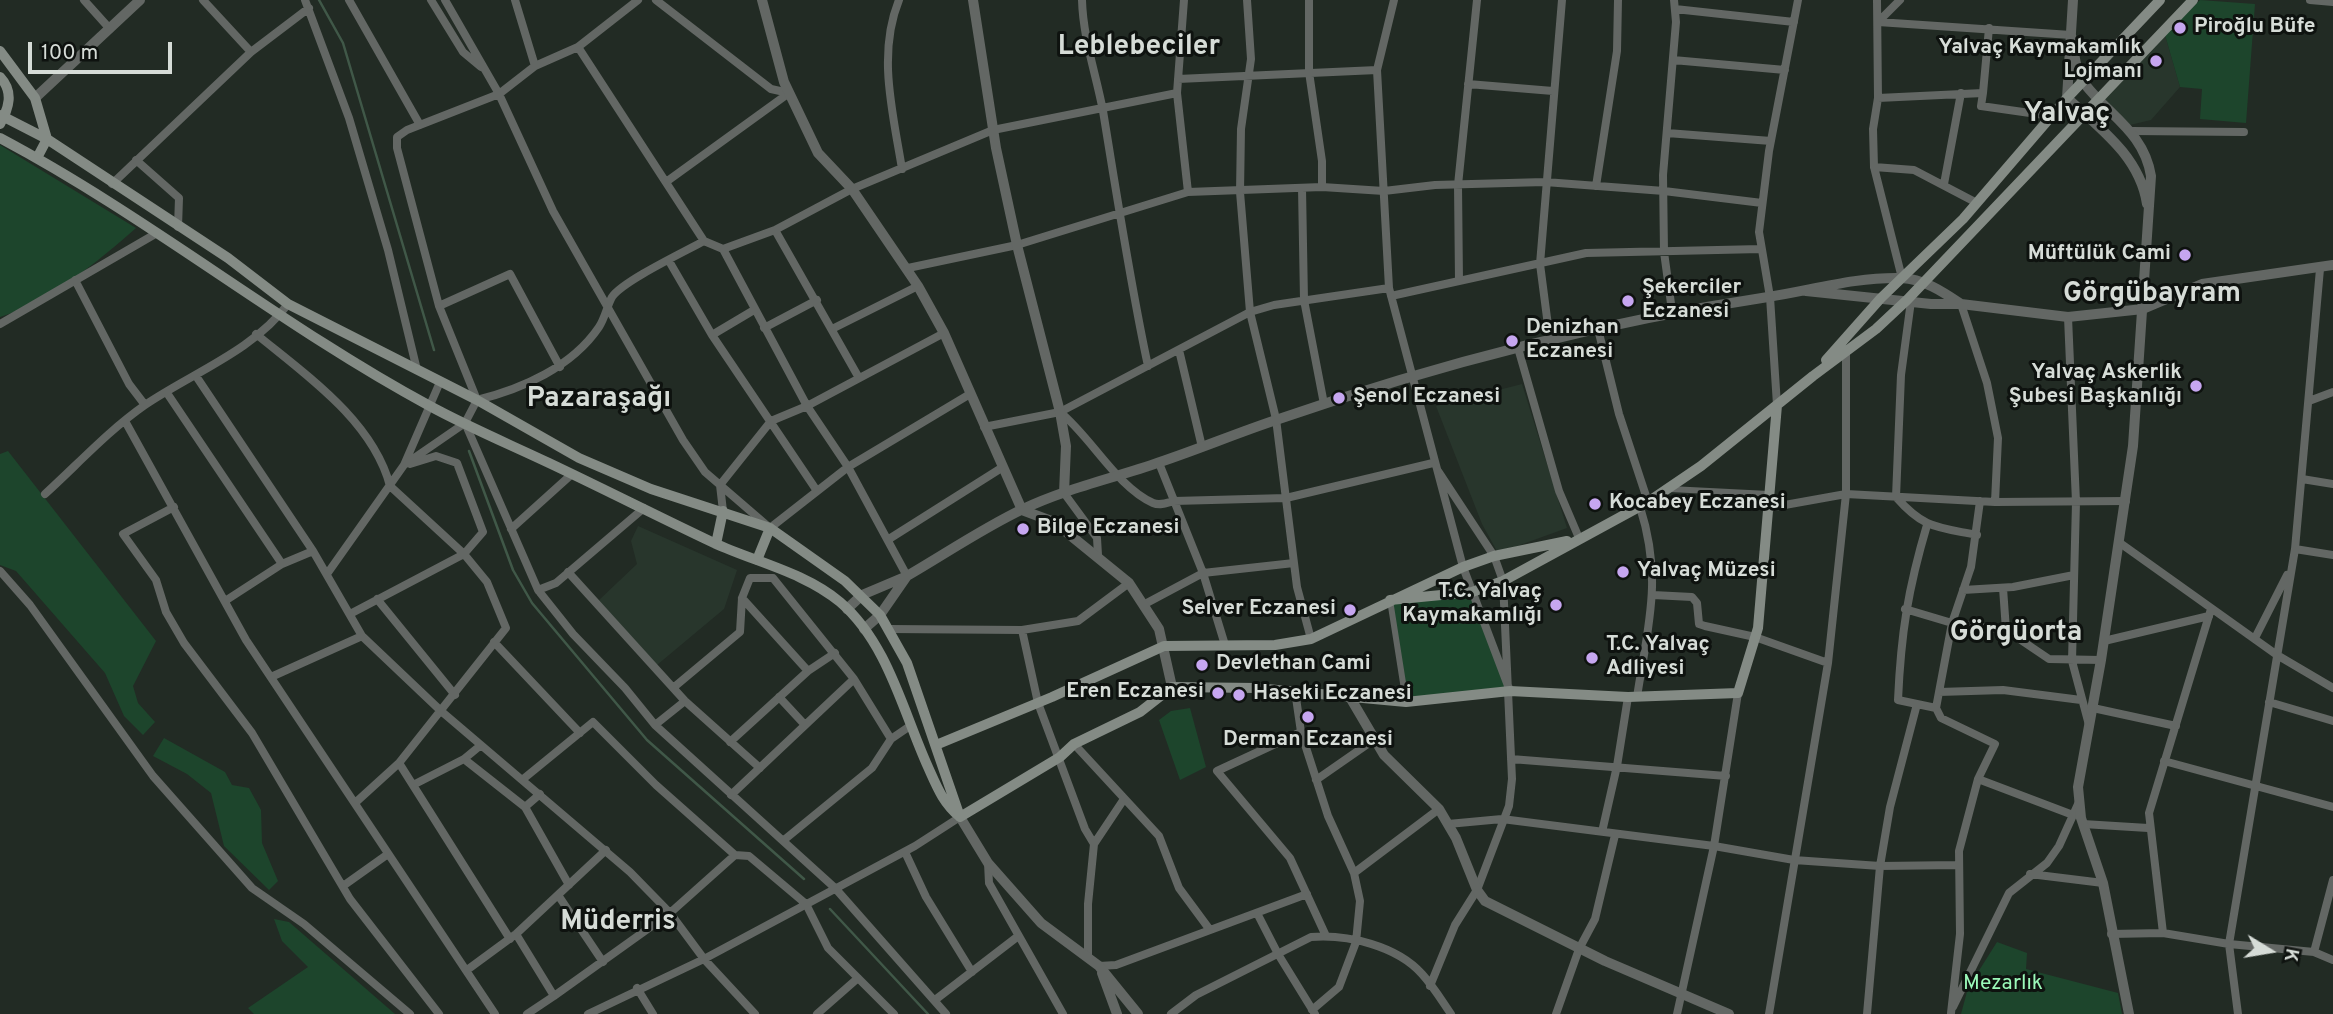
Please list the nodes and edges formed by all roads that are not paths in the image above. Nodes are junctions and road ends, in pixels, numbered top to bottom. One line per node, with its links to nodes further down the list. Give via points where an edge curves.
1 (84, 0): 34 (street)
2 (140, 0): 34 (street)
3 (203, 0): 38 (street)
4 (349, 0): 64 (street)
5 (431, 0): 43 (street, via 463,52)
6 (445, 0): 43 (street)
7 (516, 0): 40 (street)
8 (638, 0): 36 (street)
9 (656, 0): 51 (street, via 771,89)
10 (762, 0): 51 (street)
11 (899, 0): 75 (street, via 887,38)
12 (973, 0): 65 (street)
13 (1082, 0): 60 (street)
14 (1184, 0): 47 (street)
15 (1247, 0): 45 (street)
16 (1309, 0): 44 (street)
17 (1394, 0): 41 (street)
18 (1477, 0): 49 (street)
19 (1562, 0): 50 (street)
20 (1618, 0): 81 (street, via 1617,51)
21 (1798, 0): 31 (street)
22 (1877, 0): 32 (street)
23 (1899, 0): 32 (street)
24 (2073, 0): 35 (street)
25 (2160, 0): 48 (main road)
26 (2193, 0): 59 (main road)
27 (2310, 0): 28 (street)
28 (2333, 2)
29 (307, 4): 38 (street); 142 (street, via 349,118)
30 (1675, 5): 31 (street); 39 (street)
31 (1794, 22): 42 (street)
32 (1878, 22): 33 (street); 57 (street)
33 (1989, 28): 35 (street); 54 (street)
34 (110, 29): 56 (street)
35 (2071, 35): 48 (street); 58 (street)
36 (578, 47): 40 (street); 76 (street)
37 (0, 51): 56 (main road)
38 (251, 52): 73 (street)
39 (1673, 60): 42 (street); 68 (street)
40 (535, 66): 55 (street)
41 (1377, 70): 44 (street); 85 (street)
42 (1785, 70): 71 (street)
43 (486, 71): 55 (street)
44 (1309, 72): 45 (street); 82 (street)
45 (1249, 75): 47 (street); 88 (street, via 1241,129)
46 (0, 77): 63 (main road, via 9,96)
47 (1178, 79): 52 (street)
48 (2082, 81): 58 (main road); 59 (street)
49 (1468, 84): 50 (street); 80 (street)
50 (1553, 91): 77 (street)
51 (789, 93): 76 (street); 84 (street, via 818,153)
52 (1177, 93): 60 (street); 87 (street)
53 (1961, 93): 54 (street); 57 (street); 79 (street)
54 (1983, 93): 62 (street, via 1981,106)
55 (499, 94): 64 (street); 123 (street, via 553,211)
56 (35, 98): 70 (main road)
57 (1878, 98): 74 (street)
58 (2067, 98): 61 (street); 62 (main road)
59 (2100, 98): 61 (main road); 66 (street)
60 (1102, 108): 65 (street); 91 (street)
61 (2085, 114): 92 (street, via 2128,156 2143,185); 109 (main road)
62 (2052, 116): 90 (main road)
63 (1, 119): 70 (main road)
64 (420, 125): 120 (street, via 397,137 397,148)
65 (993, 130): 75 (street); 97 (street)
66 (2132, 131): 67 (street); 92 (street, via 2149,161)
67 (2244, 132)
68 (1667, 133): 71 (street); 86 (street)
69 (0, 138): 72 (main road)
70 (47, 139): 72 (main road); 78 (main road)
71 (1771, 141): 89 (street)
72 (37, 158): 95 (main road)
73 (136, 160): 78 (street); 93 (street, via 178,198)
74 (1874, 167): 79 (street, via 1914,170); 106 (street)
75 (902, 169): 84 (street)
76 (666, 182): 96 (street)
77 (1545, 182): 80 (street); 81 (street); 102 (street)
78 (112, 184): 93 (main road)
79 (1944, 184): 90 (street)
80 (1458, 185): 85 (street); 108 (street)
81 (1596, 186): 86 (street)
82 (1322, 187): 83 (street); 85 (street)
83 (1302, 188): 88 (street); 116 (street)
84 (852, 189): 94 (street); 104 (street)
85 (1384, 191): 112 (street)
86 (1664, 191): 89 (street); 100 (street)
87 (1188, 192): 88 (street); 91 (street)
88 (1240, 192): 125 (street)
89 (1762, 203): 99 (street)
90 (1977, 203): 106 (main road)
91 (1120, 215): 97 (street); 141 (street)
92 (2149, 219): 121 (street)
93 (178, 227): 118 (main road)
94 (775, 230): 98 (street); 115 (street)
95 (157, 233): 107 (street); 126 (main road)
96 (704, 241): 98 (street); 101 (street)
97 (1017, 245): 104 (street); 158 (street)
98 (723, 249): 122 (street)
99 (1761, 249): 100 (street); 113 (street)
100 (1664, 252): 102 (street, via 1586,253); 124 (street)
101 (669, 261): 123 (street, via 625,286 612,297); 134 (street)
102 (1540, 264): 108 (street); 136 (street)
103 (2333, 265): 105 (street)
104 (908, 268): 110 (street)
105 (2320, 269): 121 (street, via 2202,284); 152 (street)
106 (1902, 278): 109 (street); 111 (street, via 1846,281); 114 (main road)
107 (75, 280): 128 (street); 154 (street, via 129,384)
108 (1459, 281): 112 (street)
109 (1922, 282): 117 (main road); 119 (street)
110 (918, 286): 130 (street); 132 (street)
111 (1806, 291): 113 (street); 114 (street)
112 (1390, 292): 116 (street); 145 (street)
113 (1770, 297): 124 (street); 156 (street)
114 (1881, 298): 117 (street); 135 (main road)
115 (817, 300): 129 (street); 130 (street)
116 (1304, 300): 125 (street); 153 (street)
117 (1909, 301): 119 (street); 139 (main road); 182 (street)
118 (288, 304): 126 (street); 142 (main road)
119 (1961, 304): 127 (street); 187 (street, via 1987,383 1998,438)
120 (439, 306): 140 (street, via 510,274); 151 (street)
121 (2143, 309): 127 (street); 186 (street)
122 (754, 310): 129 (street); 134 (street)
123 (608, 311): 140 (street, via 598,328); 174 (street, via 683,440)
124 (1672, 311): 131 (street)
125 (1250, 312): 138 (street); 159 (street)
126 (279, 316): 133 (street); 155 (main road)
127 (2068, 317): 188 (street)
128 (0, 324)
129 (764, 328): 157 (street)
130 (834, 328): 146 (street)
131 (1598, 329): 136 (street); 189 (street)
132 (944, 332): 146 (street); 150 (street)
133 (257, 334): 143 (street); 175 (street, via 345,408 386,471)
134 (712, 335): 161 (street)
135 (1848, 336): 139 (street); 144 (main road)
136 (1550, 341): 137 (street)
137 (1518, 348): 145 (street); 199 (street, via 1559,491)
138 (1179, 350): 141 (street); 164 (street)
139 (1846, 351): 144 (main road); 181 (street)
140 (560, 366): 151 (street)
141 (1148, 366): 158 (street)
142 (417, 370): 147 (main road)
143 (196, 376): 149 (street); 204 (street)
144 (1813, 376): 156 (main road)
145 (1412, 377): 153 (street); 166 (street)
146 (859, 378): 157 (street)
147 (440, 382): 151 (main road); 155 (street)
148 (2333, 392): 152 (street)
149 (167, 393): 154 (street); 211 (street)
150 (970, 394): 163 (street); 168 (street)
151 (477, 400): 162 (street); 193 (main road, via 579,458 651,489)
152 (2309, 401): 172 (street)
153 (1324, 404): 159 (street)
154 (145, 405): 160 (street)
155 (428, 405): 162 (main road); 167 (street)
156 (1777, 405): 176 (main road); 180 (main road)
157 (807, 406): 161 (street); 168 (street)
158 (1060, 412): 163 (street); 171 (street, via 1078,426); 178 (street, via 1066,446)
159 (1276, 419): 164 (street); 183 (street)
160 (125, 421): 179 (street); 190 (street)
161 (771, 421): 174 (street); 177 (street)
162 (465, 423): 167 (street); 170 (main road); 197 (street)
163 (984, 427): 169 (street)
164 (1202, 447): 165 (street)
165 (1159, 463): 171 (street); 184 (street)
166 (1433, 463): 183 (street); 208 (street); 212 (street)
167 (404, 465): 175 (street); 205 (street, via 436,456 457,463 483,533)
168 (848, 467): 177 (street); 200 (street)
169 (1003, 467): 194 (street); 200 (street)
170 (572, 474): 191 (main road); 197 (street)
171 (1118, 474): 178 (street); 184 (street, via 1153,503)
172 (2302, 479): 173 (street); 203 (street)
173 (2333, 484)
174 (720, 485): 193 (street); 196 (street)
175 (390, 486): 205 (street); 217 (street)
176 (1668, 489): 180 (street); 189 (main road)
177 (817, 491): 196 (street)
178 (1064, 493): 194 (street); 206 (street, via 1097,538)
179 (45, 494)
180 (1769, 494): 192 (main road)
181 (1846, 494): 182 (street); 192 (street); 255 (street)
182 (1896, 497): 185 (street); 195 (street, via 1914,518)
183 (1286, 498): 184 (street); 210 (street)
184 (1174, 501): 216 (street)
185 (1980, 501): 187 (street); 198 (street)
186 (2126, 501): 188 (street); 201 (street)
187 (1995, 502): 188 (street)
188 (2076, 502): 218 (street)
189 (1644, 505): 199 (main road); 227 (street)
190 (174, 507): 231 (street); 338 (street, via 123,534 156,580 166,612 184,643 252,733)
191 (644, 508): 202 (main road); 215 (street)
192 (1768, 508): 244 (main road)
193 (723, 510): 196 (main road); 202 (main road)
194 (1022, 510): 206 (street, via 1054,522); 219 (street)
195 (1927, 525): 198 (street); 234 (street)
196 (770, 528): 209 (main road); 226 (main road)
197 (511, 529): 223 (street)
198 (1977, 534): 224 (street)
199 (1579, 538): 208 (main road); 220 (main road)
200 (889, 539): 219 (street)
201 (2120, 543): 235 (street); 247 (street)
202 (716, 544): 209 (main road)
203 (2295, 549): 207 (street); 213 (street)
204 (313, 551): 211 (street); 217 (street)
205 (464, 554): 229 (street); 248 (street, via 487,582 506,628)
206 (1098, 555): 221 (street)
207 (2333, 555)
208 (1494, 556): 212 (main road); 220 (street)
209 (757, 561): 233 (main road, via 795,576)
210 (1294, 563): 216 (street); 246 (street)
211 (282, 564): 231 (street)
212 (1463, 567): 225 (street); 230 (main road)
213 (2290, 569): 245 (street); 252 (street)
214 (0, 571): 375 (street, via 30,605 153,776 242,878)
215 (568, 572): 223 (street); 260 (street)
216 (1203, 573): 232 (street); 249 (street)
217 (327, 574): 236 (street)
218 (2074, 575): 222 (street); 254 (street)
219 (907, 576): 226 (street); 237 (street)
220 (1503, 581): 225 (main road); 263 (street)
221 (1129, 583): 232 (street); 242 (street, via 1078,621)
222 (2003, 588): 224 (street); 241 (street)
223 (538, 590): 280 (street)
224 (1963, 590): 238 (street)
225 (1472, 592): 230 (main road); 263 (street)
226 (862, 595): 233 (street); 237 (main road)
227 (1653, 595): 244 (street, via 1692,597 1699,624); 268 (street)
228 (742, 598): 251 (street, via 750,578 773,578); 256 (street); 260 (street, via 740,632)
229 (377, 599): 236 (street); 266 (street)
230 (1390, 600): 246 (main road); 272 (street)
231 (225, 601): 257 (street)
232 (1143, 605): 250 (street)
233 (847, 609): 239 (main road)
234 (1905, 609): 238 (street); 275 (street, via 1898,700)
235 (2210, 612): 245 (street); 247 (street); 284 (street)
236 (351, 614): 243 (street)
237 (880, 615): 239 (street); 240 (main road)
238 (1952, 623): 241 (street); 264 (street)
239 (864, 629): 283 (main road, via 888,668)
240 (889, 629): 242 (street); 292 (main road, via 907,663)
241 (2006, 630): 254 (street, via 2049,659)
242 (1022, 631): 274 (street)
243 (362, 636): 257 (street); 278 (street)
244 (1755, 637): 255 (street); 265 (main road)
245 (2255, 638): 252 (street)
246 (1311, 639): 249 (main road, via 1276,645)
247 (2104, 641): 253 (street)
248 (494, 642): 266 (street); 286 (street)
249 (1225, 645): 250 (main road)
250 (1164, 646): 259 (street); 274 (main road)
251 (835, 653): 256 (street); 258 (street)
252 (2277, 655): 261 (street); 273 (street)
253 (2101, 660): 254 (street); 277 (street)
254 (2072, 661): 271 (street)
255 (1828, 663): 329 (street)
256 (808, 671): 267 (street)
257 (271, 677): 310 (street)
258 (853, 678): 281 (street); 287 (street)
259 (1172, 687): 262 (main road); 290 (main road, via 1140,712)
260 (673, 688): 270 (street)
261 (2333, 688)
262 (1295, 691): 269 (main road); 285 (street)
263 (1510, 691): 268 (main road); 272 (main road); 295 (street)
264 (1939, 692): 271 (street, via 2003,690); 276 (street)
265 (1738, 693): 268 (main road); 300 (street)
266 (455, 695): 278 (street)
267 (779, 697): 281 (street); 289 (street)
268 (1632, 697): 298 (street)
269 (1351, 699): 272 (main road); 288 (street)
270 (685, 701): 280 (street); 289 (street)
271 (2081, 701): 282 (street)
272 (1406, 702)
273 (2269, 702): 279 (street); 305 (street)
274 (1038, 703): 292 (main road); 293 (street)
275 (1917, 704): 276 (street); 332 (street)
276 (1936, 708): 301 (street, via 1941,718 1995,744)
277 (2093, 708): 282 (street); 284 (street)
278 (441, 711): 291 (street); 297 (street)
279 (2333, 721)
280 (655, 725): 307 (street)
281 (805, 725): 299 (street)
282 (2089, 725): 309 (street)
283 (910, 726): 287 (street); 315 (main road, via 945,806)
284 (2176, 726): 296 (street)
285 (1301, 732): 303 (street); 341 (street, via 1217,771 1290,858)
286 (580, 733): 302 (street); 328 (street, via 593,722)
287 (891, 738): 322 (street, via 872,768)
288 (1375, 739): 303 (street); 313 (street, via 1394,766)
289 (730, 742): 299 (street)
290 (1074, 744): 293 (main road); 308 (street)
291 (481, 745): 294 (street); 302 (street)
292 (936, 746): 315 (main road)
293 (1060, 757): 315 (main road); 323 (street)
294 (464, 759): 304 (street); 311 (street)
295 (1511, 759): 298 (street); 316 (street, via 1509,806)
296 (2164, 761): 305 (street); 319 (street, via 2152,796)
297 (399, 763): 304 (street); 310 (street)
298 (1617, 766): 300 (street); 320 (street)
299 (760, 768): 307 (street)
300 (1726, 776): 324 (street)
301 (1978, 779): 314 (street); 331 (street)
302 (522, 780): 306 (street)
303 (1315, 780): 333 (street)
304 (413, 786): 352 (street)
305 (2254, 786): 312 (street); 355 (street)
306 (540, 794): 311 (street); 325 (street)
307 (731, 795): 322 (street)
308 (1124, 799): 323 (street); 348 (street, via 1159,836 1179,888)
309 (2079, 802): 314 (street); 318 (street)
310 (355, 803): 327 (street)
311 (524, 807): 337 (street)
312 (2333, 807)
313 (1439, 809): 317 (street); 333 (street)
314 (2073, 815): 334 (street, via 2047,863)
315 (960, 817): 326 (street); 330 (street)
316 (1502, 819): 317 (street); 320 (street); 340 (street)
317 (1448, 824): 340 (street)
318 (2083, 824): 319 (street); 336 (street)
319 (2148, 828): 349 (street)
320 (1602, 832): 321 (street)
321 (1615, 835): 324 (street); 356 (street, via 1595,919)
322 (784, 840): 339 (street)
323 (1094, 844): 360 (street)
324 (1714, 846): 329 (street); 369 (street)
325 (606, 850): 337 (street); 345 (street)
326 (905, 852): 339 (street); 365 (street, via 926,897)
327 (388, 854): 338 (street); 364 (street)
328 (735, 855): 343 (street, via 750,856); 345 (street)
329 (1794, 860): 332 (street); 394 (street)
330 (988, 863): 353 (street, via 989,883); 360 (street, via 1041,923)
331 (1958, 865): 332 (street); 374 (street, via 1960,934)
332 (1880, 866): 395 (street)
333 (1354, 873): 354 (street, via 1360,901)
334 (2029, 874): 336 (street); 374 (street, via 2009,893)
335 (2333, 880): 347 (street)
336 (2103, 883): 350 (street)
337 (569, 885): 342 (street)
338 (343, 886): 376 (street)
339 (835, 888): 343 (street); 372 (street)
340 (1477, 890): 356 (street, via 1485,901); 367 (street, via 1455,925)
341 (1307, 894): 346 (street); 351 (street)
342 (558, 895): 352 (street); 362 (street)
343 (806, 904): 359 (street); 366 (street, via 828,948)
344 (2333, 905): 347 (street)
345 (670, 913): 359 (street); 362 (street)
346 (1258, 913): 348 (street); 358 (street)
347 (2322, 925): 357 (street)
348 (1210, 930): 363 (street, via 1116,965)
349 (2163, 933): 350 (street); 355 (street)
350 (2111, 934): 396 (street)
351 (1326, 936): 354 (street); 358 (street, via 1311,937)
352 (513, 937): 364 (street); 371 (street)
353 (1017, 937): 365 (street); 385 (street)
354 (1356, 942): 367 (street, via 1391,951); 373 (street, via 1339,987)
355 (2230, 944): 357 (street); 397 (street)
356 (1579, 949): 369 (street); 391 (street)
357 (2314, 952): 361 (street)
358 (1278, 954): 370 (street); 373 (street)
359 (704, 958): 368 (street); 381 (street)
360 (1088, 958): 363 (street)
361 (2333, 960)
362 (603, 962): 371 (street)
363 (1099, 966): 386 (street); 387 (street)
364 (467, 970): 377 (street)
365 (972, 972): 372 (street)
366 (858, 978): 382 (street); 383 (street)
367 (1430, 985): 390 (street)
368 (637, 988): 379 (street); 380 (street)
369 (1683, 993): 392 (street); 393 (street)
370 (1196, 995): 388 (street); 389 (street)
371 (554, 996): 378 (street)
372 (935, 1000): 384 (street)
373 (1313, 1012)
374 (1951, 1013)
375 (410, 1014)
376 (439, 1014)
377 (495, 1014)
378 (527, 1014)
379 (587, 1014)
380 (653, 1014)
381 (755, 1014)
382 (817, 1014)
383 (894, 1014)
384 (946, 1014)
385 (1063, 1014)
386 (1117, 1014)
387 (1138, 1014)
388 (1171, 1014)
389 (1181, 1014)
390 (1451, 1014)
391 (1556, 1014)
392 (1677, 1014)
393 (1729, 1014)
394 (1769, 1014)
395 (1867, 1014)
396 (2129, 1014)
397 (2238, 1014)

